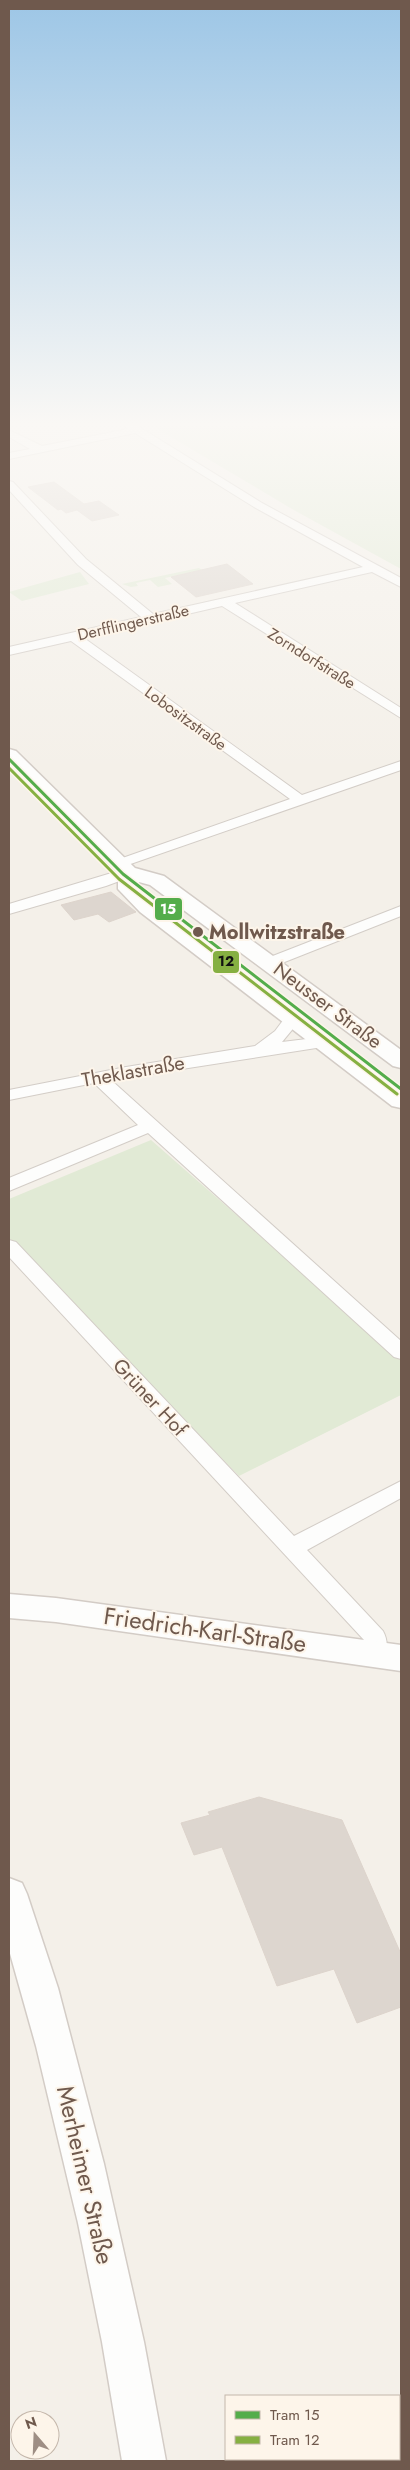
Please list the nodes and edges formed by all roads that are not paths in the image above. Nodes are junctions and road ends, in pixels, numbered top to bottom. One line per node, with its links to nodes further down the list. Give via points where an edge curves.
1 (62, 540): 6 (street, via 82,562)
2 (323, 540): 3 (street)
3 (374, 568): 4 (street); 5 (street, Derfflingerstraße)
4 (401, 583)
5 (224, 602): 6 (street, Derfflingerstraße); 9 (street, Zorndorfstraße)
6 (150, 618): 7 (street, Derfflingerstraße)
7 (73, 636): 8 (street, Derfflingerstraße); 12 (street, Lobositzstraße)
8 (9, 651)
9 (401, 714)
10 (9, 755): 13 (main road, Neusser Straße)
11 (401, 765): 12 (street)
12 (300, 800): 13 (street)
13 (123, 868): 14 (street, via 101,884); 16 (main road, Neusser Straße, via 157,880); 17 (main road, Neusser Straße, via 129,889 148,907)
14 (9, 909)
15 (401, 911): 16 (street)
16 (271, 962): 20 (main road, Neusser Straße)
17 (293, 1019): 18 (main road, Neusser Straße); 19 (street, Theklastraße, via 281,1036)
18 (323, 1042): 19 (street, Theklastraße); 23 (main road, Neusser Straße)
19 (259, 1050): 21 (street, Theklastraße)
20 (401, 1061)
21 (98, 1077): 22 (street, Theklastraße); 24 (street)
22 (9, 1095)
23 (401, 1102)
24 (150, 1126): 25 (street); 27 (street)
25 (9, 1185)
26 (9, 1246): 29 (street, Grüner Hof)
27 (401, 1352)
28 (401, 1488): 29 (street)
29 (291, 1548): 31 (street, Grüner Hof, via 375,1637)
30 (9, 1606): 31 (main road, Friedrich-Karl-Straße)
31 (388, 1656)
32 (9, 1894): 33 (main road, Merheimer Straße, via 38,1986 86,2170 130,2372)
33 (144, 2461)

